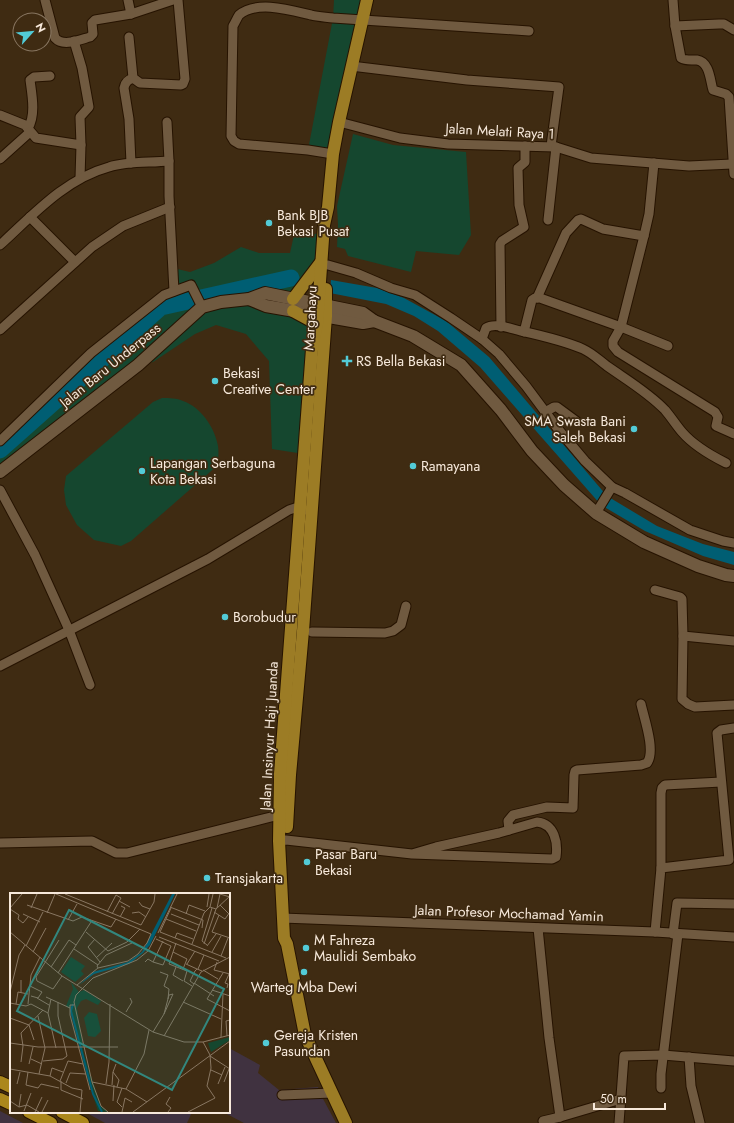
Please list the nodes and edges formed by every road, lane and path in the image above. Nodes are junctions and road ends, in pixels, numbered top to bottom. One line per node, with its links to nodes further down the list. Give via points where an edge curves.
1 (45, 0): 13 (street, via 55,38 59,42)
2 (128, 0): 7 (street)
3 (173, 0): 7 (street)
4 (178, 0): 16 (street, via 185,79 183,84 140,83)
5 (367, 0): 8 (main road)
6 (673, 0): 9 (street)
7 (131, 14): 13 (street, via 95,20 92,23 93,34)
8 (362, 19): 11 (street); 14 (main road); 24 (street, via 312,16 281,6 269,5 251,7 239,15 233,26 231,136 234,141 239,144)
9 (675, 26): 10 (street, via 724,24); 29 (street, via 681,58 703,63 713,90 729,96)
10 (734, 30)
11 (528, 31)
12 (129, 37): 16 (street)
13 (74, 41): 21 (street, via 89,107 80,117)
14 (351, 66): 19 (main road); 23 (street, via 467,80 559,87)
15 (50, 76): 20 (street, via 34,77 30,80 32,115)
16 (134, 78): 27 (street, via 125,84 124,88 129,119)
17 (0, 115): 20 (street, via 25,125)
18 (167, 122): 26 (street)
19 (339, 122): 22 (street, Jalan Melati Raya 1, via 400,138 448,144); 24 (main road)
20 (29, 130): 21 (street, via 36,138); 25 (street)
21 (81, 146): 30 (street)
22 (525, 146): 23 (street, Jalan Melati Raya 1); 45 (street, via 525,162 518,168 519,205 524,226 500,244)
23 (553, 146): 28 (street, Jalan Melati Raya 1, via 591,158); 34 (street)
24 (333, 154): 32 (main road)
25 (0, 159)
26 (169, 161): 27 (street); 31 (street)
27 (131, 163): 30 (street, via 108,167)
28 (654, 163): 29 (street, Jalan Melati Raya 1); 35 (street)
29 (734, 171)
30 (80, 178): 33 (street)
31 (170, 207): 37 (street, via 123,226); 39 (street)
32 (328, 207): 38 (main road, via 324,225); 38 (main road, via 331,227)
33 (30, 217): 36 (street); 37 (street)
34 (548, 220)
35 (644, 236): 40 (street, via 604,229 582,219 578,220 566,233); 44 (street)
36 (0, 245)
37 (74, 262): 46 (street)
38 (325, 263): 41 (main road); 43 (main road); 48 (street, via 415,295)
39 (174, 291): 42 (street, via 191,285); 53 (street, via 164,295 91,353)
40 (537, 298): 44 (street); 47 (street, via 532,300)
41 (293, 305): 42 (street, Jalan Baru Underpass, via 265,293 250,299); 43 (main road); 43 (street, Jalan Baru Underpass)
42 (202, 307): 55 (street, Jalan Baru Underpass, via 138,366)
43 (325, 312): 58 (main road, Jalan Insinyur Haji Juanda, via 312,349); 59 (main road, Margahayu); 60 (street, Jalan Baru Underpass, via 362,323 374,321 413,336 461,365 501,410 532,451 564,485)
44 (621, 326): 49 (street); 52 (street, via 614,341 614,348 715,412 718,417 716,426)
45 (501, 327): 47 (street); 48 (street, via 488,327 484,330)
46 (0, 330)
47 (524, 332): 54 (street, via 572,345 592,354 653,399 694,444)
48 (482, 339): 50 (street, via 499,354)
49 (668, 346)
50 (545, 412): 51 (street, via 556,407); 56 (street, via 585,461)
51 (576, 421)
52 (734, 434)
53 (0, 441)
54 (726, 463)
55 (0, 472)
56 (612, 487): 60 (street); 62 (street, via 690,530)
57 (0, 490): 68 (street, via 35,555)
58 (299, 509): 59 (street); 64 (main road, Jalan Insinyur Haji Juanda); 68 (street, via 290,510 208,559)
59 (312, 510): 61 (main road, Margahayu)
60 (596, 513): 63 (street, via 644,542 698,566)
61 (311, 529): 65 (main road, Jalan Insinyur Haji Juanda)
62 (734, 543)
63 (734, 576)
64 (294, 579): 65 (main road); 74 (main road, Jalan Insinyur Haji Juanda)
65 (307, 580): 74 (main road, Jalan Insinyur Haji Juanda)
66 (655, 590): 70 (street, via 682,599)
67 (406, 606): 69 (street, via 401,625 389,632)
68 (69, 630): 72 (street); 73 (street)
69 (312, 632)
70 (683, 636): 71 (street); 76 (street, via 682,699 696,707)
71 (734, 641)
72 (0, 666)
73 (90, 685)
74 (292, 687): 78 (main road, Jalan Insinyur Haji Juanda)
75 (641, 704): 82 (street, via 650,744 650,757 647,763 577,770 574,775 573,808 547,807 513,815 508,821)
76 (734, 705)
77 (734, 728): 79 (street, via 717,733)
78 (285, 774): 80 (main road, Jalan Insinyur Haji Juanda); 83 (main road, Jalan Insinyur Haji Juanda)
79 (721, 782): 81 (street); 86 (street, via 666,785 662,788)
80 (279, 815): 83 (main road, Jalan Insinyur Haji Juanda); 84 (street, via 127,853 116,852 92,841)
81 (730, 828): 86 (street, via 729,860)
82 (509, 830): 85 (street); 85 (street, via 537,822 545,824 556,841 556,857 552,859)
83 (283, 840): 85 (street); 88 (main road, Jalan Insinyur Haji Juanda)
84 (0, 844)
85 (412, 854)
86 (661, 868): 90 (street)
87 (734, 904): 91 (street, via 677,903)
88 (285, 918): 89 (street, Jalan Profesor Mochamad Yamin); 99 (main road, Jalan Insinyur Haji Juanda, via 284,938 306,1035)
89 (538, 928): 90 (street, Jalan Profesor Mochamad Yamin); 106 (street)
90 (655, 932): 91 (street, Jalan Profesor Mochamad Yamin)
91 (676, 934): 92 (street, Jalan Profesor Mochamad Yamin); 93 (street)
92 (734, 937)
93 (663, 1055): 94 (street); 98 (street); 102 (street, via 624,1056)
94 (689, 1057): 95 (street); 112 (street, via 691,1086)
95 (734, 1061)
96 (0, 1082): 97 (highway)
97 (10, 1087)
98 (661, 1088)
99 (332, 1093): 100 (street); 109 (main road, Jalan Insinyur Haji Juanda)
100 (282, 1095)
101 (0, 1099): 103 (highway)
102 (621, 1099): 106 (street); 111 (street)
103 (10, 1104)
104 (31, 1113): 107 (highway)
105 (64, 1113): 108 (highway)
106 (560, 1117): 110 (street)
107 (51, 1123)
108 (83, 1123)
109 (346, 1123)
110 (544, 1123)
111 (620, 1123)
112 (700, 1123)

